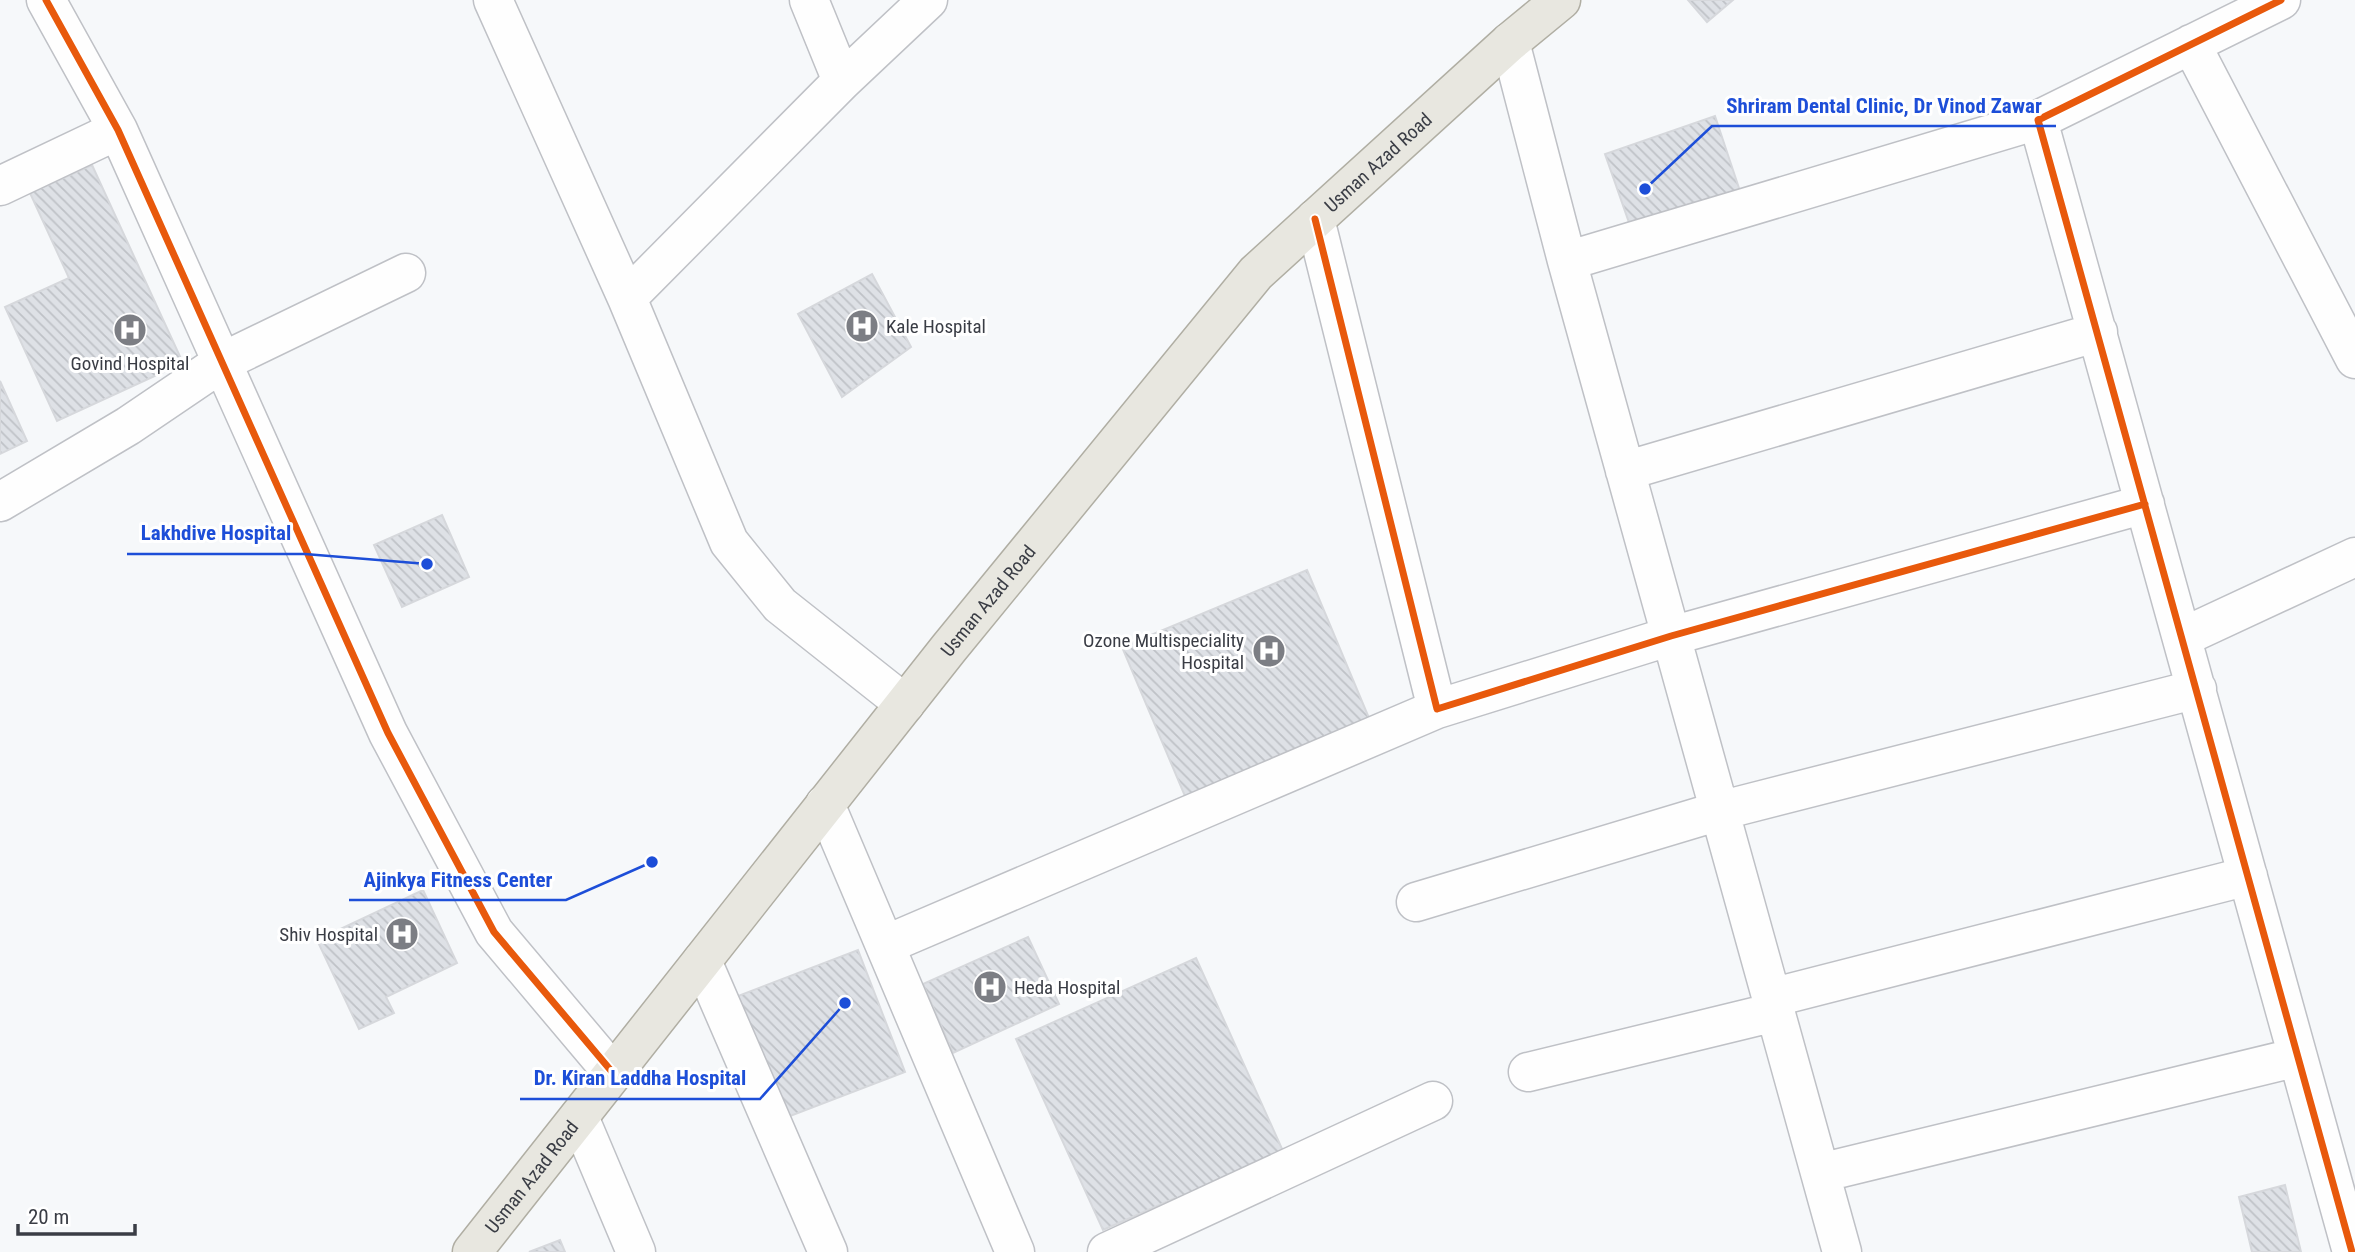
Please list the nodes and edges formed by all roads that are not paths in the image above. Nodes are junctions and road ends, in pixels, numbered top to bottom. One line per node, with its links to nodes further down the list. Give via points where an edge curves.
1 (46, 0): 11 (street)
2 (493, 0): 16 (street)
3 (809, 0): 9 (street)
4 (928, 0): 9 (street)
5 (1561, 0): 7 (main road, Usman Azad Road)
6 (2281, 0): 8 (street)
7 (1510, 42): 13 (main road, Usman Azad Road); 14 (street)
8 (2192, 44): 10 (street); 18 (street)
9 (842, 81): 16 (street)
10 (2038, 120): 14 (street); 17 (street)
11 (118, 130): 12 (street); 19 (street)
12 (0, 186)
13 (1315, 219): 27 (main road, Usman Azad Road, via 1256,272); 28 (street)
14 (1567, 261): 20 (street)
15 (406, 273): 19 (street)
16 (628, 298): 27 (street, via 729,542 780,605)
17 (2098, 332): 20 (street); 22 (street)
18 (2355, 359)
19 (224, 361): 21 (street, via 128,426); 38 (street, via 388,733 494,932)
20 (1625, 471): 24 (street)
21 (0, 502)
22 (2145, 504): 24 (street); 25 (street)
23 (2355, 557): 25 (street)
24 (1671, 636): 28 (street); 30 (street)
25 (2183, 638): 26 (street)
26 (2197, 689): 30 (street); 31 (street)
27 (905, 704): 29 (main road, Usman Azad Road)
28 (1437, 709): 33 (street)
29 (825, 804): 33 (street); 34 (main road, Usman Azad Road)
30 (1719, 811): 32 (street); 35 (street)
31 (2248, 876): 35 (street); 36 (street)
32 (1416, 902)
33 (885, 945): 45 (street)
34 (702, 961): 38 (main road, Usman Azad Road); 44 (street)
35 (1773, 1005): 37 (street); 41 (street)
36 (2298, 1056): 41 (street); 48 (street)
37 (1528, 1072)
38 (613, 1073): 40 (main road, Usman Azad Road)
39 (1433, 1101): 46 (street)
40 (579, 1117): 42 (main road, Usman Azad Road); 43 (street)
41 (1820, 1173): 47 (street)
42 (472, 1252)
43 (636, 1252)
44 (828, 1252)
45 (1015, 1252)
46 (1107, 1252)
47 (1842, 1252)
48 (2352, 1252)

